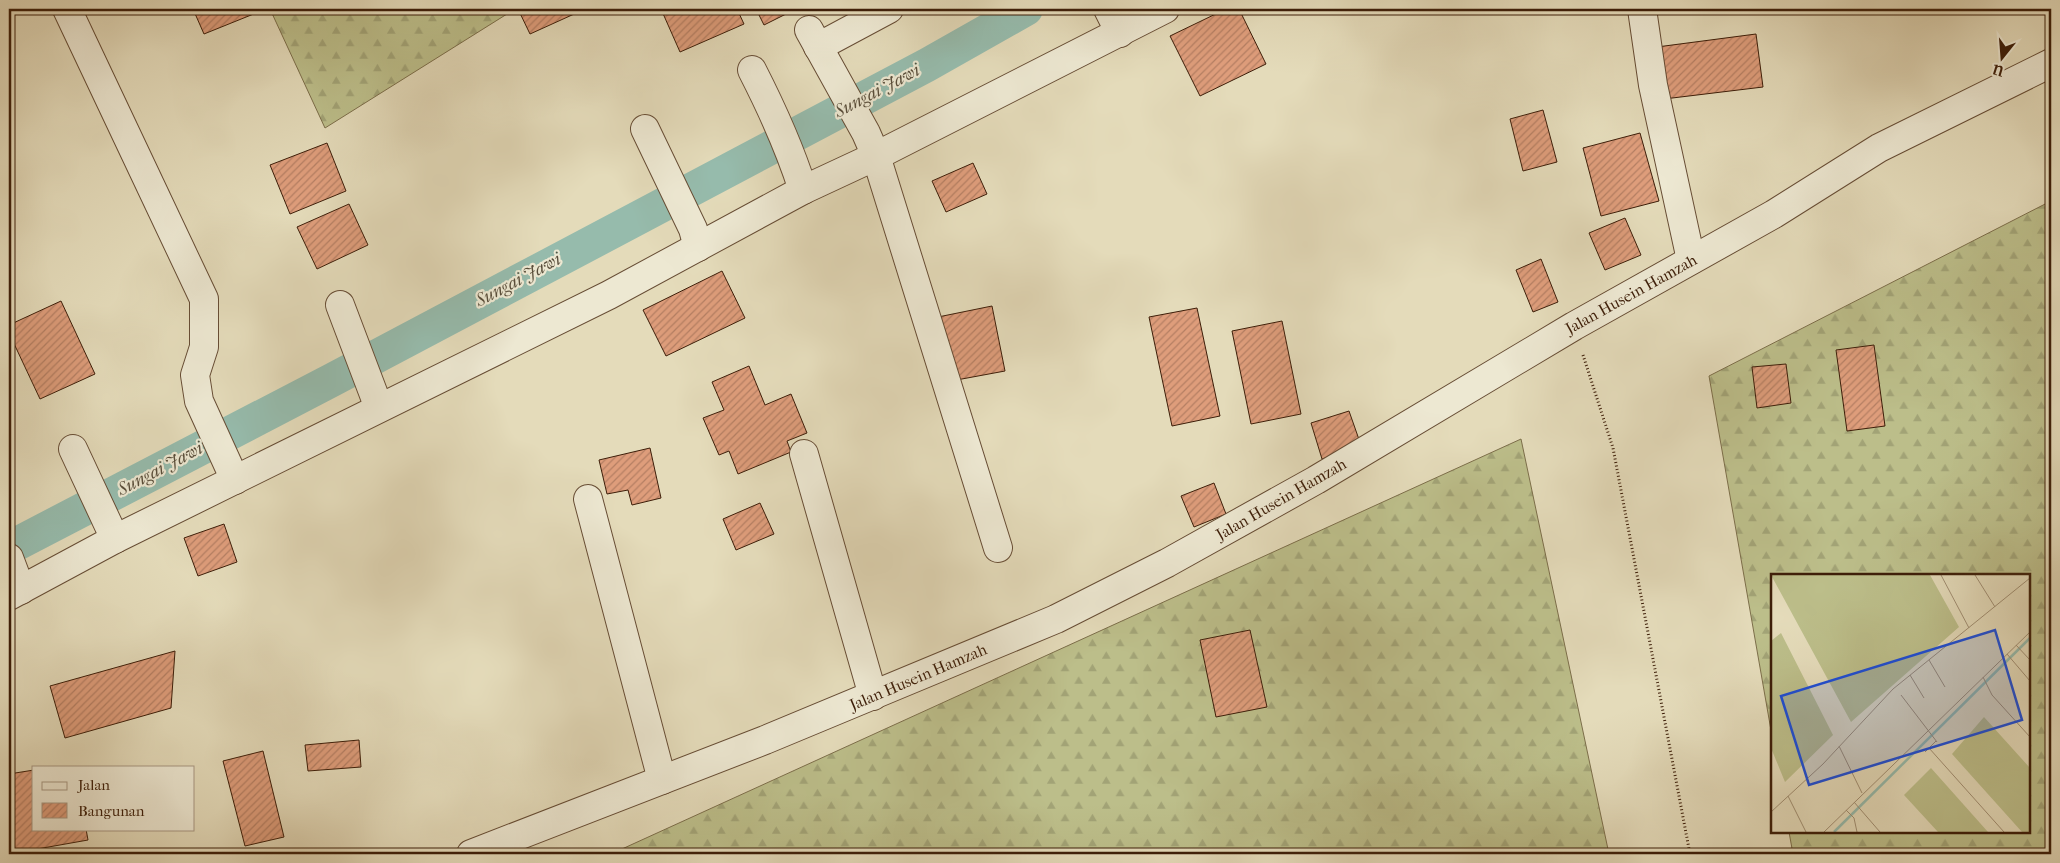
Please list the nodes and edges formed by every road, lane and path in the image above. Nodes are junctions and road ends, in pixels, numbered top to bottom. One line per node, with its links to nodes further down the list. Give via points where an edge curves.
1 (67, 9): 18 (street, via 204,299 204,347 195,375 199,401)
2 (889, 9): 9 (street, via 813,39)
3 (1165, 9): 5 (street)
4 (1642, 9): 12 (street, via 1653,85)
5 (1113, 18): 9 (street)
6 (2051, 63): 12 (street, Jalan Husein Hamzah, via 1879,148 1774,214)
7 (752, 70): 10 (street)
8 (645, 129): 11 (street)
9 (871, 144): 10 (street); 21 (street)
10 (799, 179): 11 (street)
11 (695, 238): 15 (street, via 609,295)
12 (1691, 260): 14 (street, Jalan Husein Hamzah)
13 (340, 305): 15 (street)
14 (1574, 326): 23 (street, Jalan Husein Hamzah, via 1316,480 1168,563 1056,619); 26 (path, via 1613,448)
15 (376, 401): 18 (street)
16 (804, 454): 23 (street)
17 (77, 458): 20 (street)
18 (231, 470): 20 (street)
19 (588, 499): 24 (street)
20 (112, 532): 22 (street)
21 (998, 548)
22 (13, 580)
23 (873, 696): 24 (street, Jalan Husein Hamzah)
24 (662, 780): 25 (street, Jalan Husein Hamzah)
25 (471, 854)
26 (1690, 854)

